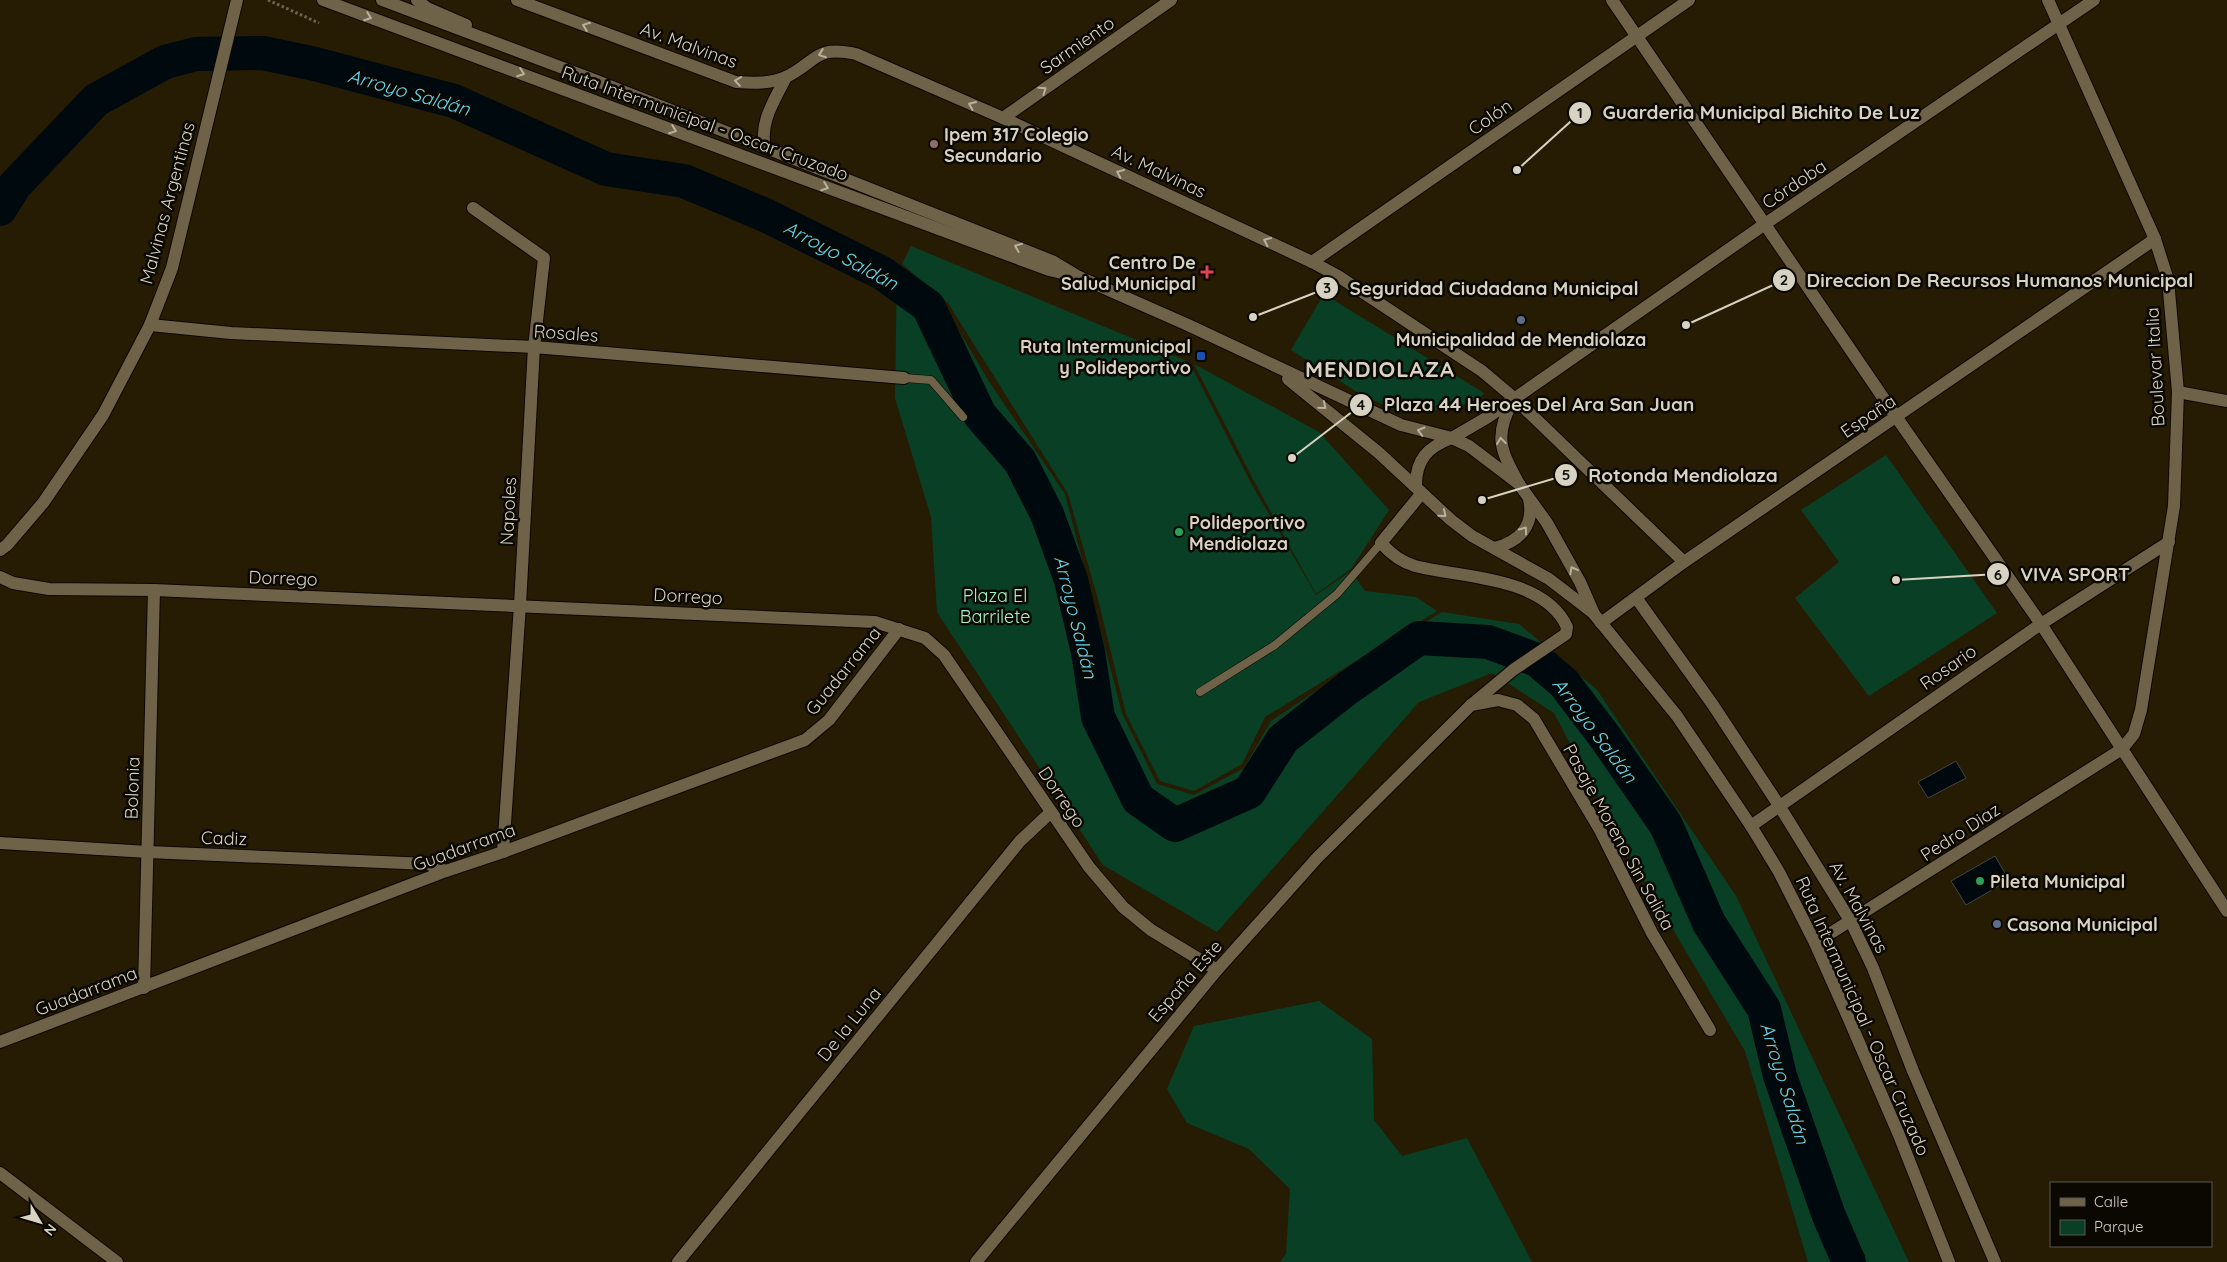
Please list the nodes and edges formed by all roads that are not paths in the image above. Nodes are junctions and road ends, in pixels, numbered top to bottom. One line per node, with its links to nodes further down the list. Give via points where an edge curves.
1 (323, 0): 22 (street, Ruta Intermunicipal - Oscar Cruzado, one-way to 22, via 1040,267)
2 (382, 0): 15 (street, Ruta Intermunicipal - Oscar Cruzado)
3 (418, 0): 15 (street, via 447,18 557,60)
4 (516, 0): 10 (street, Av. Malvinas)
5 (1171, 0): 16 (street, Sarmiento, one-way to 5)
6 (1612, 0): 13 (street)
7 (1689, 0): 13 (street, Colón)
8 (2048, 0): 12 (street, Boulevar Italia)
9 (2094, 0): 12 (street, Córdoba)
10 (541, 4): 14 (street, Av. Malvinas, one-way to 10, via 762,83 736,82)
11 (236, 6): 23 (street, Malvinas Argentinas, via 172,268)
12 (2060, 24): 19 (street, Córdoba); 20 (street, Boulevar Italia)
13 (1637, 36): 19 (street); 21 (street, Colón)
14 (786, 77): 16 (street, Av. Malvinas, one-way to 14, via 856,54 838,50 820,53); 17 (street, via 766,117 762,134)
15 (592, 79): 17 (street, Ruta Intermunicipal - Oscar Cruzado)
16 (1003, 118): 21 (street, Av. Malvinas, one-way to 16)
17 (765, 148): 22 (street, Ruta Intermunicipal - Oscar Cruzado, one-way to 17, via 1052,261)
18 (473, 208): 24 (street, Napoles, via 544,258)
19 (1766, 224): 28 (street, Córdoba); 31 (street)
20 (2155, 239): 27 (street, Boulevar Italia, via 2168,280); 31 (street, España)
21 (1312, 262): 28 (street, Av. Malvinas, via 1474,366)
22 (1077, 276): 25 (street, Ruta Intermunicipal - Oscar Cruzado)
23 (150, 324): 24 (street, Rosales, via 231,333); 39 (street, Malvinas Argentinas, via 103,415 43,503)
24 (534, 347): 26 (street, Rosales); 44 (street, Napoles)
25 (1271, 365): 32 (street, Ruta Intermunicipal - Oscar Cruzado, one-way to 25, via 1401,426); 34 (street, Ruta Intermunicipal - Oscar Cruzado, one-way to 34, via 1343,422)
26 (904, 378): 30 (lane, Rosales, via 931,380)
27 (2178, 392): 29 (street); 36 (street, Boulevar Italia, via 2174,506)
28 (1514, 398): 32 (street, Córdoba); 33 (street, one-way to 28, via 1500,444 1504,416); 40 (street, Av. Malvinas)
29 (2227, 402)
30 (963, 417)
31 (1897, 418): 40 (street, España); 46 (street)
32 (1452, 438): 33 (street, Ruta Intermunicipal - Oscar Cruzado, via 1485,456); 34 (street, via 1423,455 1416,473)
33 (1519, 484): 35 (street, Ruta Intermunicipal - Oscar Cruzado)
34 (1418, 489): 37 (street); 38 (street, Ruta Intermunicipal - Oscar Cruzado, one-way to 38, via 1472,536)
35 (1529, 496): 38 (street, one-way to 35, via 1515,540 1524,532 1532,510); 45 (street, Ruta Intermunicipal - Oscar Cruzado, one-way to 35, via 1563,551)
36 (2168, 542): 46 (street, Rosario); 50 (street, Boulevar Italia, via 2141,710 2134,734)
37 (1380, 543): 48 (lane, via 1336,594 1275,645); 49 (street, España Este, via 1393,556 1414,566 1476,575 1502,582 1540,599 1557,612 1567,627 1566,634 1513,670)
38 (1494, 548): 45 (street, Ruta Intermunicipal - Oscar Cruzado, via 1549,579)
39 (0, 550)
40 (1684, 562): 43 (street, España)
41 (0, 577): 42 (street, Dorrego, via 49,589)
42 (154, 590): 44 (street, Dorrego); 55 (street, Bolonia)
43 (1637, 599): 45 (street, España); 51 (street, Av. Malvinas, via 1713,705)
44 (520, 605): 47 (street, Dorrego, via 875,622); 56 (street, Napoles)
45 (1597, 618): 53 (street, Ruta Intermunicipal - Oscar Cruzado, via 1677,716)
46 (2041, 624): 50 (street); 51 (street, Rosario)
47 (899, 629): 52 (street, Dorrego, via 925,638 944,655); 56 (street, Guadarrama, via 830,720 806,740)
48 (1200, 692)
49 (1471, 705): 61 (street, España Este, via 1317,858); 63 (street, Pasaje Moreno Sin Salida, via 1498,700 1517,705 1534,719 1600,830 1652,933)
50 (2122, 749): 58 (street); 59 (street, Pedro Diaz)
51 (1780, 807): 53 (street, Rosario); 59 (street, Av. Malvinas)
52 (1051, 812): 61 (street, Dorrego, via 1122,907 1151,930); 67 (street, De la Luna, via 1020,841)
53 (1752, 826): 60 (street, Ruta Intermunicipal - Oscar Cruzado)
54 (0, 843): 55 (street, Cadiz)
55 (148, 852): 57 (street, Cadiz, via 428,864); 62 (street, Bolonia)
56 (503, 852): 57 (street, Guadarrama)
57 (446, 871): 62 (street, Guadarrama)
58 (2227, 912)
59 (1851, 922): 60 (street, Pedro Diaz); 70 (street, Av. Malvinas)
60 (1815, 943): 69 (street, Ruta Intermunicipal - Oscar Cruzado, via 1899,1135)
61 (1217, 970): 68 (street, España Este)
62 (144, 988): 64 (street, Guadarrama)
63 (1710, 1030)
64 (0, 1042)
65 (0, 1173): 66 (street)
66 (118, 1262)
67 (678, 1262)
68 (976, 1262)
69 (1950, 1262)
70 (1995, 1262)

